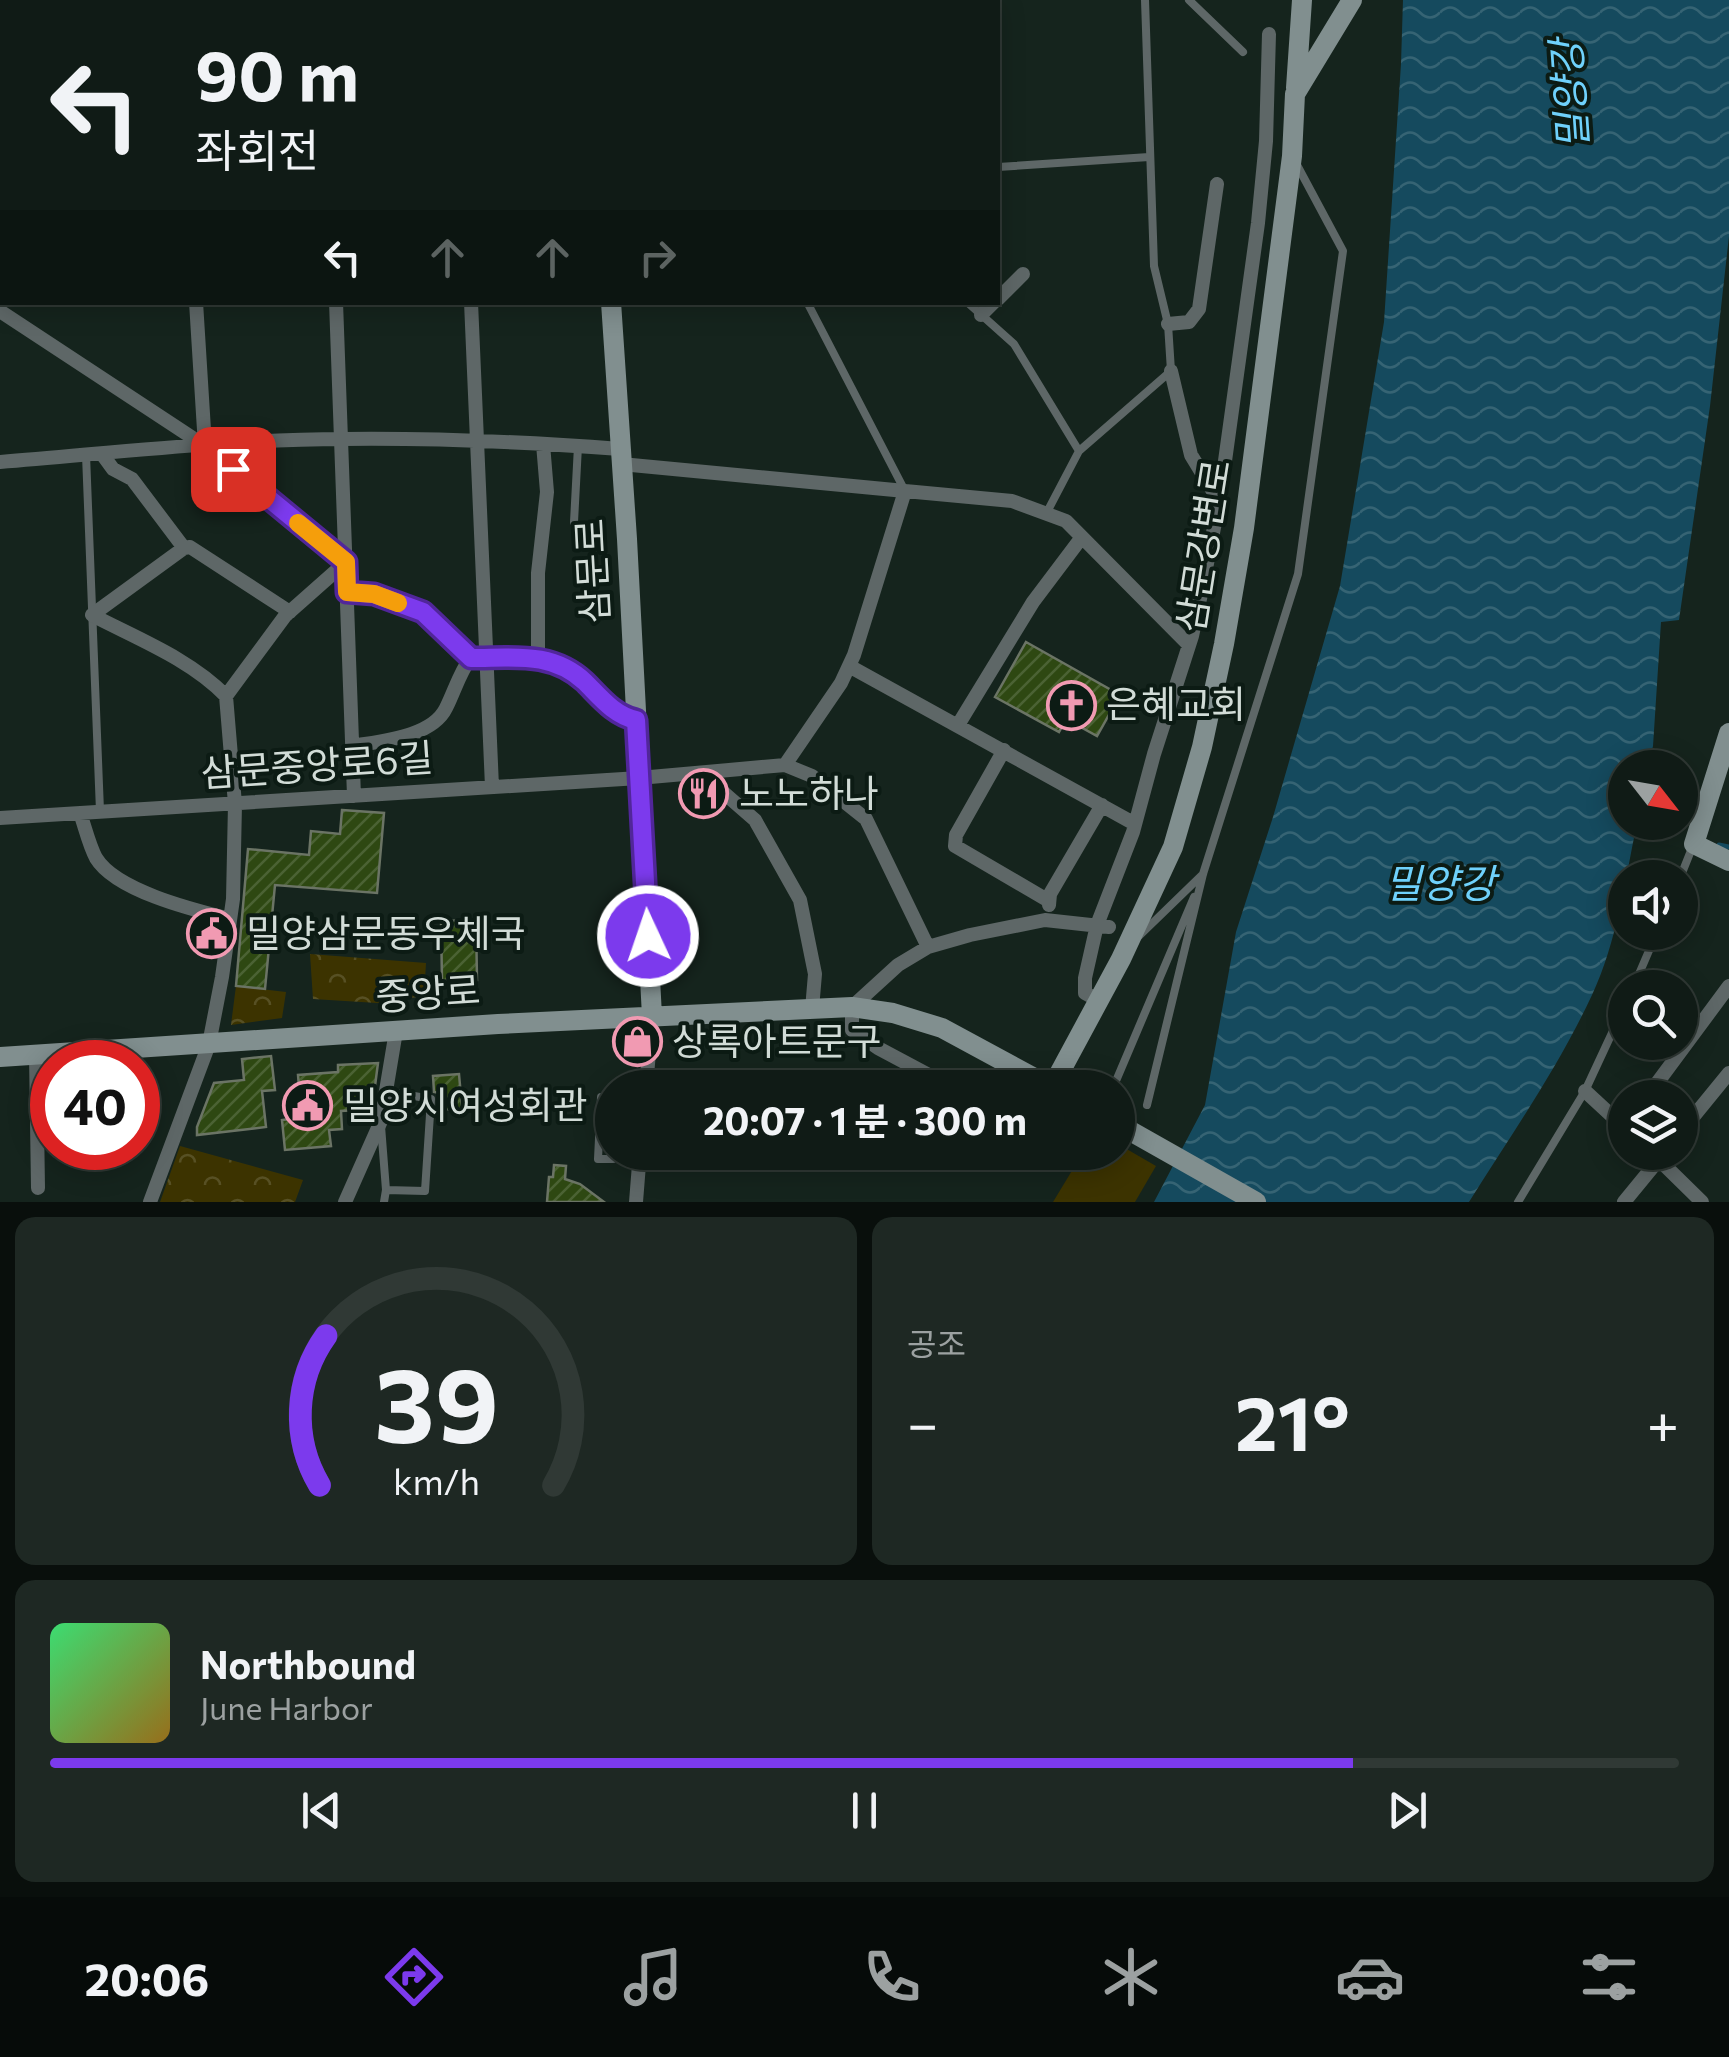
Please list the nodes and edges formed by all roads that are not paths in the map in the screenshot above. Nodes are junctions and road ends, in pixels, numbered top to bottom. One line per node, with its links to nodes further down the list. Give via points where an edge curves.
1 (1145, 0): 8 (lane)
2 (1189, 0): 6 (lane)
3 (1302, 0): 7 (street)
4 (1352, 0): 7 (street, 삼문강변로)
5 (1269, 34): 36 (street, via 1258,223)
6 (1243, 52)
7 (1295, 94): 9 (street, 삼문강변로)
8 (1149, 156): 10 (lane); 23 (lane, via 1154,266)
9 (1292, 156): 69 (lane, via 1343,252 1298,574); 75 (street, 삼문강변로, via 1224,644 1173,847)
10 (1000, 167)
11 (1217, 184): 23 (street, via 1199,310 1188,322)
12 (1022, 274): 13 (street)
13 (1000, 297)
14 (196, 305): 28 (street)
15 (336, 305): 25 (street)
16 (471, 305): 26 (street)
17 (611, 305): 33 (street, 삼문로)
18 (809, 305): 35 (lane)
19 (971, 305): 22 (lane)
20 (992, 305): 22 (street)
21 (0, 311): 28 (street)
22 (981, 315): 30 (lane, via 1014,344)
23 (1168, 324): 24 (lane)
24 (1171, 372): 30 (lane); 36 (street, via 1191,455)
25 (342, 438): 26 (street); 28 (street); 41 (street)
26 (478, 442): 27 (street); 47 (street)
27 (544, 444): 29 (street); 46 (street)
28 (205, 446): 31 (street); 41 (street)
29 (578, 446): 33 (street); 38 (lane)
30 (1079, 450): 37 (lane)
31 (102, 454): 32 (street); 40 (street, via 112,469 132,479)
32 (86, 455): 34 (street); 44 (lane)
33 (620, 457): 35 (street); 50 (street, 삼문로)
34 (0, 462)
35 (905, 491): 37 (street, via 1012,501); 48 (street)
36 (1219, 501): 45 (street)
37 (1046, 514): 39 (street)
38 (574, 522)
39 (1082, 537): 45 (street); 51 (street, via 1033,602)
40 (184, 548): 43 (street); 44 (street)
41 (346, 562): 42 (street); 43 (street)
42 (347, 592): 47 (street, via 423,612); 53 (street)
43 (290, 612): 49 (street)
44 (92, 615): 49 (street, via 183,662); 62 (lane)
45 (1189, 645): 65 (street)
46 (538, 657): 47 (street); 50 (street, via 582,679 623,717)
47 (478, 658): 53 (street, via 459,674 436,723); 58 (street)
48 (849, 666): 51 (street); 55 (street)
49 (226, 696): 60 (street)
50 (636, 720): 57 (street, 삼문로)
51 (958, 725): 54 (street)
52 (1729, 733): 66 (street)
53 (352, 746): 59 (street)
54 (1004, 750): 61 (street); 70 (street, via 954,846)
55 (785, 765): 56 (street, 삼문중앙로6길); 74 (street, via 812,776 866,819)
56 (702, 773): 57 (street, 삼문중앙로6길); 79 (street, via 755,820 800,900 815,974)
57 (639, 778): 58 (street, 삼문중앙로6길); 80 (street, 삼문로)
58 (492, 787): 59 (street, 삼문중앙로6길)
59 (354, 796): 60 (street, 삼문중앙로6길)
60 (236, 804): 62 (street, 삼문중앙로6길); 71 (street)
61 (1102, 805): 65 (street); 70 (street)
62 (100, 812): 63 (street, 삼문중앙로6길)
63 (80, 813): 64 (street, 삼문중앙로6길); 71 (street, via 96,858 110,874 154,896)
64 (0, 818)
65 (1136, 824): 73 (street)
66 (1694, 844): 67 (lane); 68 (street)
67 (1687, 860)
68 (1729, 861)
69 (1204, 874): 75 (lane); 91 (lane); 96 (lane)
70 (1049, 901): 72 (street)
71 (230, 919): 83 (street)
72 (1050, 920): 73 (street); 74 (street)
73 (1103, 926): 77 (street, via 1085,978 1085,993)
74 (928, 948): 78 (street)
75 (1124, 950): 77 (street, 삼문강변로)
76 (1729, 986): 93 (street)
77 (1098, 1000): 90 (street, 삼문강변로)
78 (852, 1007): 79 (street, 중앙로); 88 (street, via 852,1030); 89 (street, 중앙로, via 942,1028)
79 (812, 1009): 80 (street, 중앙로)
80 (652, 1016): 81 (street, 중앙로); 87 (street)
81 (396, 1031): 83 (street, 중앙로); 94 (street)
82 (1608, 1042): 95 (lane)
83 (209, 1044): 84 (street, 중앙로); 107 (street)
84 (160, 1047)
85 (30, 1055): 86 (street, 중앙로)
86 (0, 1057)
87 (648, 1070)
88 (919, 1070)
89 (1016, 1070)
90 (1052, 1070)
91 (1121, 1070)
92 (1729, 1073): 98 (street)
93 (1659, 1080)
94 (386, 1091): 99 (street); 106 (lane, via 431,1099 425,1191)
95 (1585, 1091): 97 (street); 112 (lane)
96 (1147, 1105)
97 (1608, 1110)
98 (1698, 1112)
99 (381, 1122): 106 (lane); 108 (street)
100 (1135, 1134): 111 (street)
101 (38, 1170): 105 (street)
102 (639, 1170): 110 (street)
103 (1647, 1170): 113 (street)
104 (1672, 1170): 114 (street)
105 (38, 1188)
106 (386, 1190): 109 (lane)
107 (150, 1202)
108 (344, 1202)
109 (384, 1202)
110 (636, 1202)
111 (1256, 1202)
112 (1518, 1202)
113 (1624, 1202)
114 (1702, 1202)

